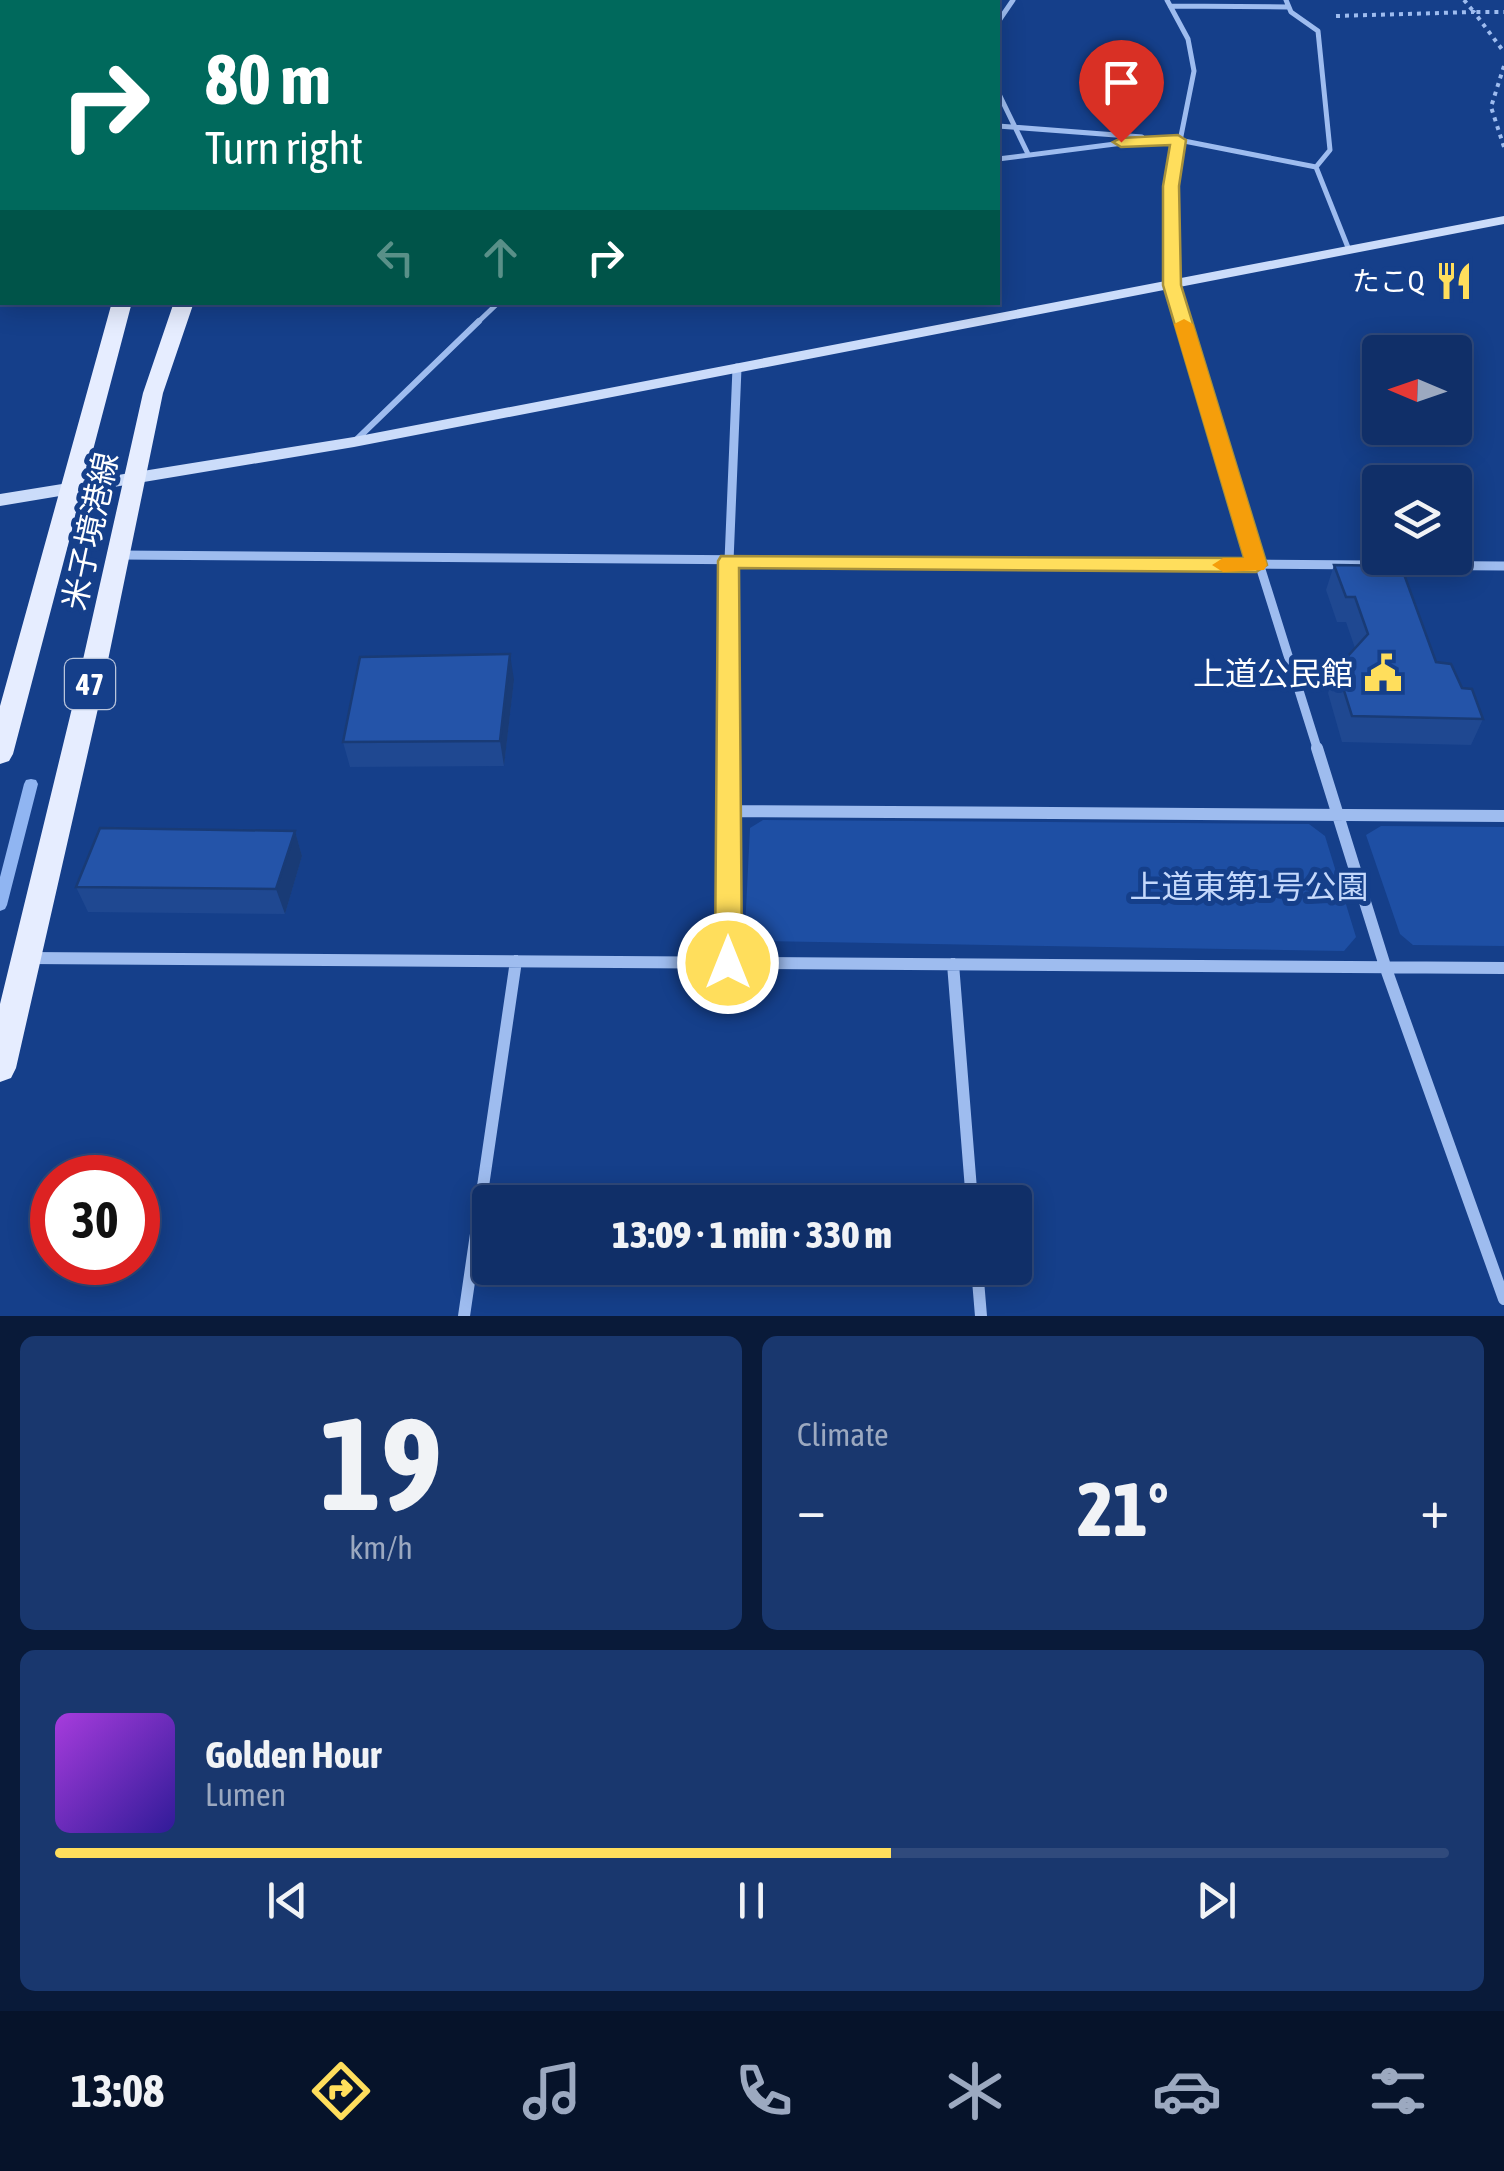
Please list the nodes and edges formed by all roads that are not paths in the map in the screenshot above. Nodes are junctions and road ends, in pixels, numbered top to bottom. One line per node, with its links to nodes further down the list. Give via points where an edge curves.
1 (1168, 3): 2 (lane); 7 (lane, via 1188,40 1194,71)
2 (1287, 4): 10 (lane, via 1318,31 1330,150)
3 (1000, 96): 5 (lane)
4 (1000, 126): 5 (lane)
5 (1016, 128): 6 (lane); 8 (lane)
6 (1154, 139): 7 (lane); 8 (lane)
7 (1178, 140): 10 (lane); 13 (lane, via 1171,186)
8 (1028, 154): 9 (lane)
9 (1000, 159)
10 (1316, 167): 12 (lane)
11 (1504, 220): 12 (street)
12 (1349, 250): 13 (street)
13 (1172, 285): 17 (street); 24 (street)
14 (121, 305): 20 (main road, 米子境港線 / 47)
15 (183, 305): 19 (main road, 米子境港線 / 47)
16 (496, 305): 18 (lane)
17 (737, 368): 18 (street); 23 (street)
18 (354, 442): 19 (street)
19 (135, 475): 20 (street); 22 (main road, 米子境港線 / 47)
20 (70, 486): 21 (street); 26 (main road, 米子境港線 / 47)
21 (0, 500)
22 (118, 555): 23 (street); 30 (main road, 米子境港線 / 47)
23 (729, 561): 24 (street); 27 (street)
24 (1256, 565): 25 (street); 28 (street)
25 (1504, 566)
26 (0, 754)
27 (729, 811): 28 (street); 32 (street)
28 (1338, 815): 29 (street); 34 (street)
29 (1504, 816)
30 (27, 958): 31 (street); 36 (main road, 米子境港線 / 47)
31 (516, 962): 32 (street); 40 (street)
32 (728, 963): 33 (street)
33 (952, 964): 34 (street); 37 (street)
34 (1385, 966): 35 (street); 39 (street)
35 (1504, 968)
36 (0, 1068)
37 (971, 1185)
38 (978, 1285): 41 (street)
39 (1504, 1299)
40 (464, 1316)
41 (981, 1316)

